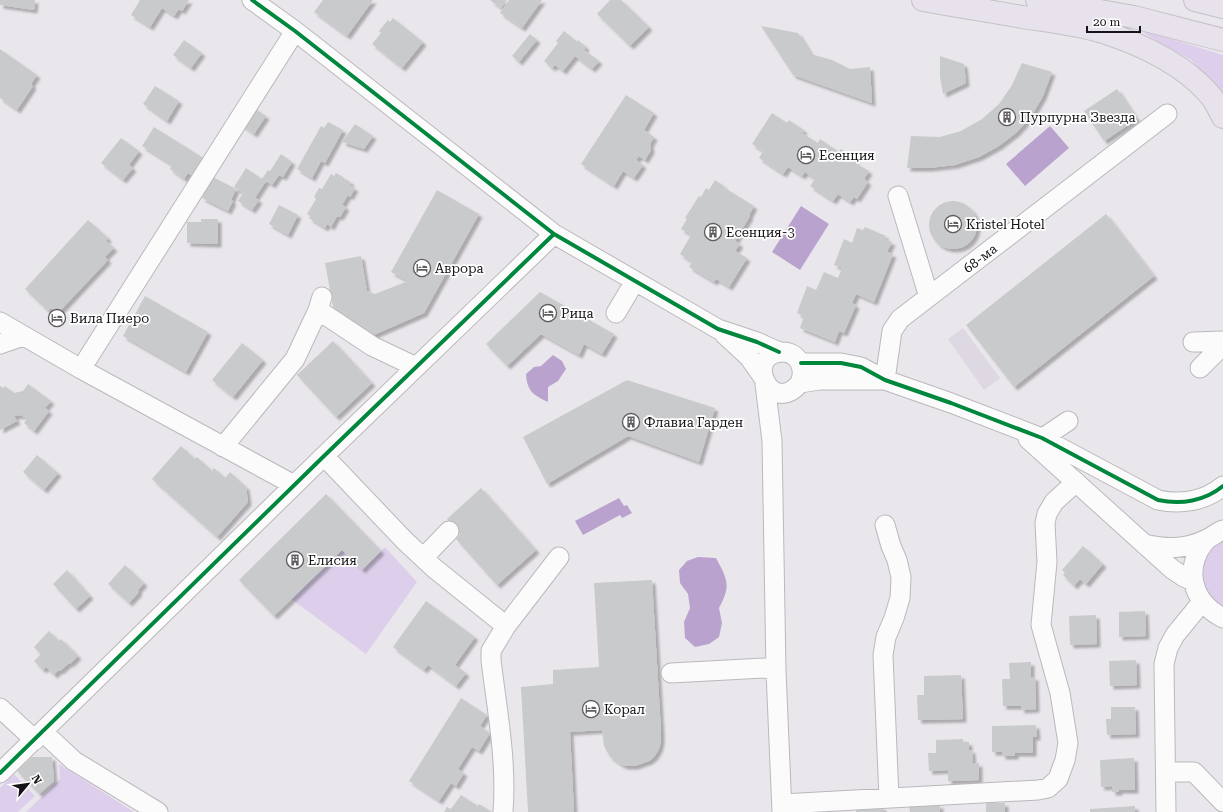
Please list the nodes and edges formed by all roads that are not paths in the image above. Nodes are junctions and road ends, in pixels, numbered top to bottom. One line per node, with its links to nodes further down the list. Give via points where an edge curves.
1 (252, 0): 6 (street)
2 (923, 0): 9 (highway, via 1070,25 1102,32 1134,44 1167,60 1193,79 1210,95)
3 (1037, 0): 7 (highway, via 1134,17)
4 (1195, 0): 5 (highway)
5 (1220, 6)
6 (295, 31): 11 (street); 26 (street)
7 (1218, 38)
8 (1167, 114): 13 (street, 68-ма)
9 (1223, 117)
10 (898, 196): 13 (street)
11 (554, 234): 12 (street); 24 (street)
12 (635, 282): 14 (street); 16 (street)
13 (929, 297): 27 (street, 68-ма, via 900,320 892,331)
14 (616, 313)
15 (0, 322): 17 (street)
16 (718, 329): 22 (street); 28 (street, via 749,357)
17 (23, 336): 20 (street); 26 (street)
18 (1223, 341): 19 (street)
19 (1193, 342)
20 (0, 344)
21 (1223, 346): 25 (street)
22 (779, 352): 23 (street, via 792,354); 28 (street, via 773,354 764,364)
23 (801, 363): 27 (street, via 841,363 861,367); 29 (street, via 803,376)
24 (416, 367): 33 (street, via 372,346 320,304 295,358); 34 (street)
25 (1200, 368)
26 (81, 369): 33 (street)
27 (885, 380): 29 (street, via 819,380); 32 (street, via 951,403)
28 (764, 381): 29 (street, via 776,392 783,393); 31 (street)
29 (795, 387): 31 (street, via 780,411)
30 (1068, 421): 32 (street)
31 (772, 441): 48 (street)
32 (1038, 441): 35 (street); 37 (street, via 1158,500 1192,501)
33 (223, 447): 36 (street)
34 (324, 456): 36 (street); 43 (street)
35 (1076, 482): 41 (street); 54 (street, via 1054,502 1045,523 1047,562 1041,624 1060,693 1068,743 1058,779 1048,788 1038,790)
36 (294, 485): 51 (street)
37 (1223, 486)
38 (885, 525): 54 (street, via 902,578 900,598 886,637 883,655)
39 (449, 532): 43 (street)
40 (1215, 534): 41 (street, via 1174,549); 44 (street, via 1198,551 1193,566)
41 (1144, 544): 44 (street, via 1172,569)
42 (559, 557): 47 (street)
43 (423, 558): 47 (street)
44 (1193, 581): 45 (street)
45 (1202, 602): 46 (street); 52 (street, via 1168,648 1164,664)
46 (1223, 618)
47 (506, 626): 58 (street, via 491,651 501,734)
48 (776, 671): 49 (street, via 765,668); 56 (street)
49 (671, 673)
50 (0, 708): 51 (street)
51 (39, 736): 53 (street); 57 (street, via 74,761)
52 (1166, 772): 55 (street, via 1194,772); 59 (street)
53 (0, 773)
54 (889, 798): 56 (street)
55 (1223, 802)
56 (782, 808)
57 (158, 812)
58 (503, 812)
59 (1166, 812)

